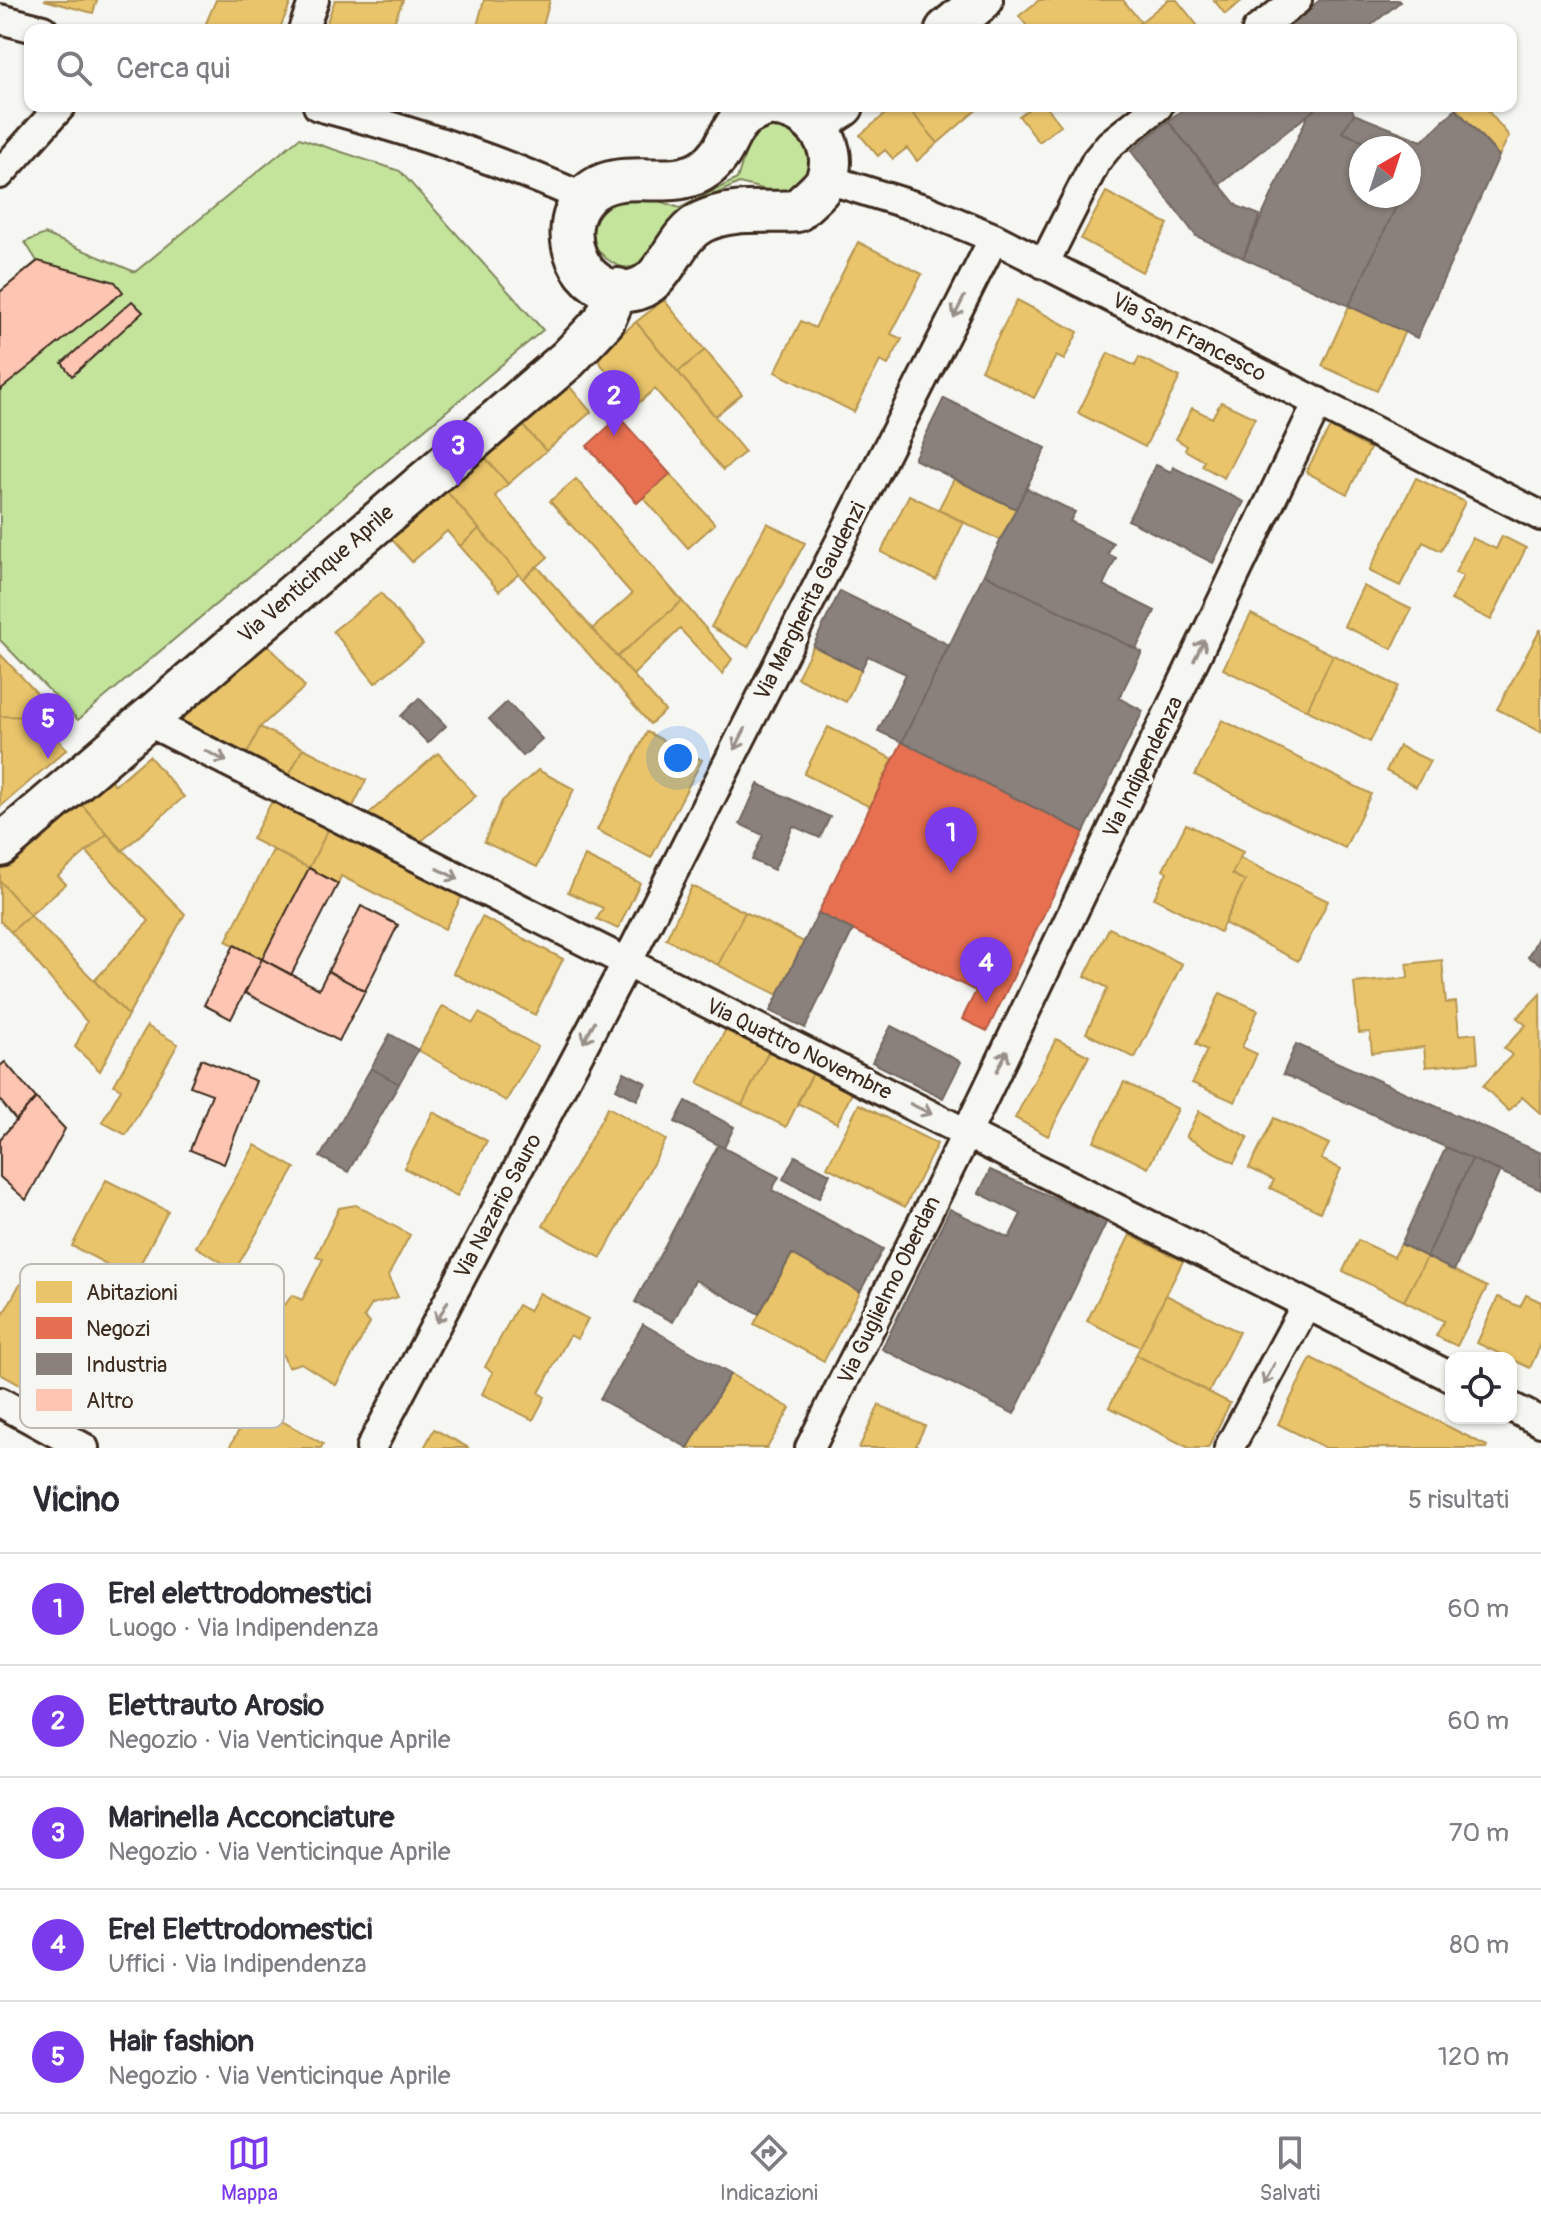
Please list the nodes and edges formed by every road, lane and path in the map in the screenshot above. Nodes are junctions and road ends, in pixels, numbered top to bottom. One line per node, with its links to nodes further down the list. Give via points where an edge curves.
1 (314, 0): 5 (street)
2 (982, 0): 6 (main road)
3 (1297, 0): 7 (street)
4 (0, 19): 8 (street)
5 (305, 24)
6 (953, 24)
7 (1265, 24)
8 (24, 25)
9 (56, 112): 15 (street)
10 (340, 112): 17 (street, via 424,135)
11 (751, 112): 17 (main road, via 734,123 720,154 706,168 683,179 601,184)
12 (800, 112): 14 (main road)
13 (1150, 112): 19 (street, via 1096,161)
14 (830, 115): 16 (main road)
15 (0, 174)
16 (827, 179): 18 (street, Via San Francesco, via 924,209); 20 (main road, via 797,211 741,210 701,223 679,243 655,281 629,291)
17 (584, 198): 20 (main road, via 571,223 576,260 605,288)
18 (994, 238): 19 (street, Via San Francesco); 25 (street, Via Margherita Gaudenzi, one-way to 25)
19 (1044, 264): 21 (street, Via San Francesco)
20 (618, 289): 23 (main road, Via Venticinque Aprile, via 604,321 568,359)
21 (1318, 402): 22 (street, Via San Francesco); 26 (street, Via Indipendenza, one-way to 21)
22 (1541, 516)
23 (147, 721): 24 (main road, Via Venticinque Aprile); 25 (street, Via Quattro Novembre, one-way to 25)
24 (0, 846)
25 (625, 963): 26 (street, Via Quattro Novembre, one-way to 26); 35 (street, Via Nazario Sauro, one-way to 35)
26 (968, 1131): 27 (street, Via Quattro Novembre); 36 (street, Via Guglielmo Oberdan)
27 (1306, 1305): 28 (street, Via Quattro Novembre); 37 (street, one-way to 37)
28 (1445, 1374)
29 (0, 1402): 31 (street)
30 (1517, 1410): 32 (street)
31 (20, 1413)
32 (1541, 1422)
33 (47, 1428): 34 (street)
34 (84, 1448)
35 (371, 1448)
36 (810, 1448)
37 (1229, 1448)

